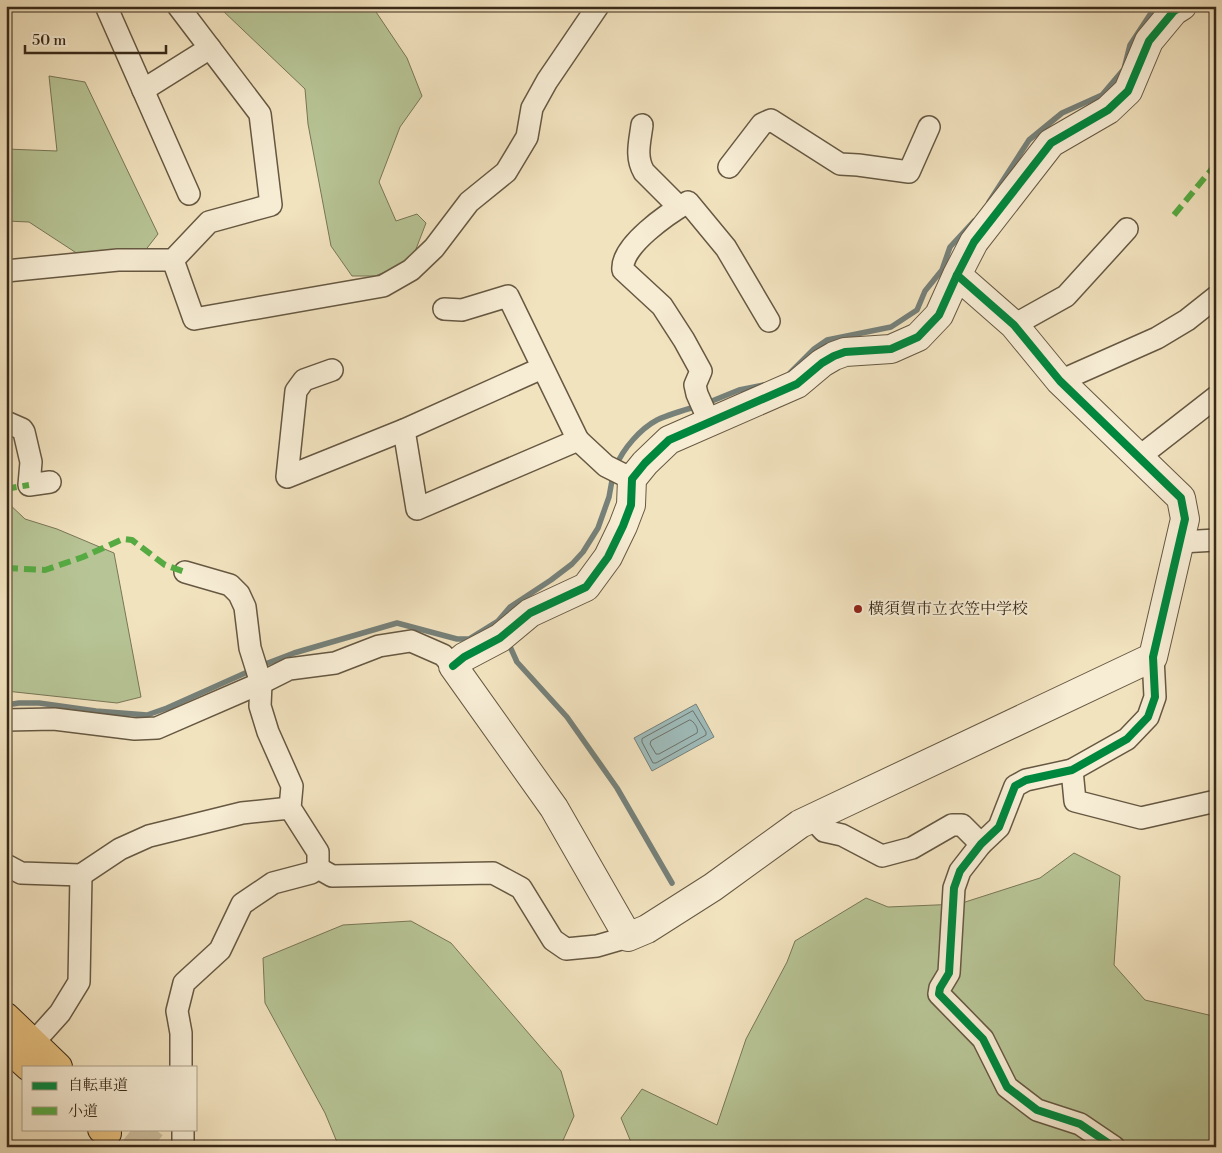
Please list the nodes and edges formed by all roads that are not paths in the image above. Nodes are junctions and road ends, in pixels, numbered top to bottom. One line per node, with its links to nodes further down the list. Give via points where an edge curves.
1 (106, 6): 6 (street)
2 (178, 6): 5 (street)
3 (598, 6): 13 (street, via 532,108 527,137 506,172 469,202 434,248 411,270 383,286 194,319)
4 (1182, 6): 15 (street, via 1149,41 1128,91 1108,110 1051,143 974,242)
5 (210, 48): 6 (street); 13 (street, via 260,114 271,205 209,222)
6 (143, 90): 10 (street)
7 (642, 125): 11 (street, via 640,166)
8 (929, 127): 9 (street, via 909,172 840,164 771,120 762,124)
9 (729, 167)
10 (189, 194)
11 (679, 208): 18 (street, via 688,202 726,248); 24 (street, via 648,232 622,264 623,270 662,306 684,340 701,371 696,385)
12 (1127, 230): 19 (street, via 1066,296)
13 (172, 260): 14 (street, via 118,260)
14 (6, 271)
15 (957, 275): 19 (street); 24 (street, via 939,315 918,337 890,349 845,352 822,363 797,384 768,398)
16 (1216, 297): 22 (street, via 1157,338)
17 (444, 309): 20 (street, via 462,310 508,296)
18 (769, 321)
19 (1014, 325): 22 (street)
20 (542, 368): 26 (street); 27 (street)
21 (332, 370): 26 (street, via 304,380 296,390 287,477)
22 (1060, 381): 28 (street)
23 (1216, 397): 28 (street)
24 (704, 410): 29 (street, via 645,463)
25 (6, 422): 30 (street, via 24,432 31,462 29,485)
26 (404, 430): 27 (street, via 417,509)
27 (578, 440): 29 (street, via 606,466)
28 (1139, 457): 32 (street, via 1181,498 1186,519)
29 (632, 480): 35 (street, via 630,505 623,526 608,558 586,587 530,613 500,638)
30 (50, 482)
31 (1216, 540): 32 (street)
32 (1181, 542): 34 (street)
33 (185, 572): 36 (street, via 230,585 238,594 245,606 250,648)
34 (1153, 657): 38 (street, via 1155,697 1148,717 1127,739); 41 (street)
35 (453, 666): 36 (street, via 443,655 411,641 379,646 335,663 289,668); 46 (street, via 554,808)
36 (261, 682): 37 (street, via 157,728 135,729 54,719); 40 (street, via 260,706 292,786)
37 (6, 720)
38 (1072, 770): 39 (street, via 1075,801 1141,818); 42 (street, via 1026,780 1015,786 998,826)
39 (1216, 801)
40 (290, 808): 44 (street, via 318,852); 45 (street, via 242,813 149,836 120,848)
41 (812, 818): 42 (street, via 824,831 842,835 882,856 912,848 952,825 962,826); 46 (street, via 712,887 647,929)
42 (981, 844): 53 (street, via 960,871 954,888 949,973 939,994 983,1039 1007,1087 1037,1110 1080,1124)
43 (6, 865): 45 (street, via 21,873)
44 (318, 868): 46 (street, via 332,876 493,873 521,888 553,940 566,950); 50 (street, via 311,873 273,883 242,904 220,950 184,983 177,1011)
45 (81, 875): 48 (street, via 79,982 60,1014)
46 (628, 937)
47 (6, 1017): 48 (main road)
48 (19, 1056): 49 (main road)
49 (54, 1066)
50 (181, 1066)
51 (183, 1130): 52 (street)
52 (183, 1147)
53 (1114, 1147)

